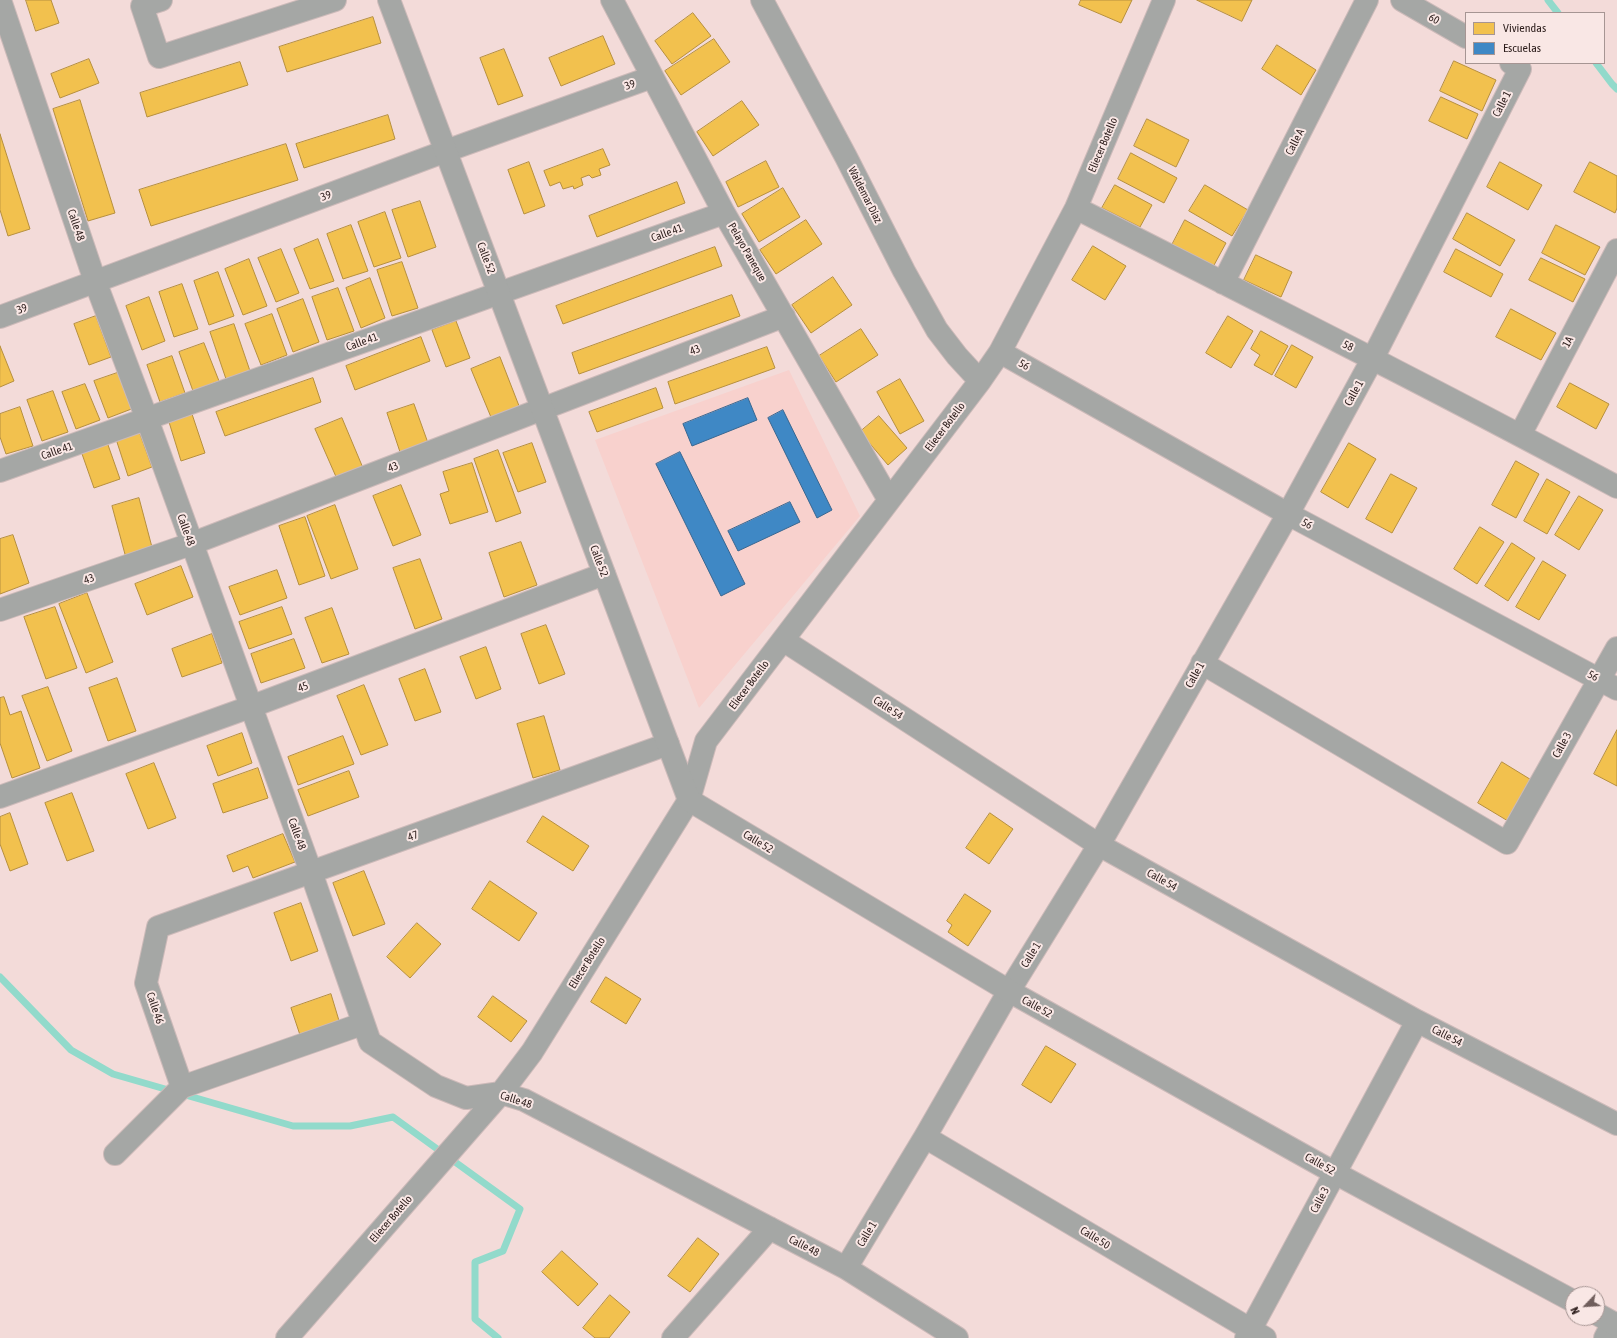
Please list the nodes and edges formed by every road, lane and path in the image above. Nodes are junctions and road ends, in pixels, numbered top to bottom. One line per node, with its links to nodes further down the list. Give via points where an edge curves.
1 (0, 0): 17 (street, Calle 48)
2 (161, 0): 3 (street, via 142,6 159,57)
3 (335, 0)
4 (389, 0): 13 (street, Calle 52)
5 (612, 0): 12 (street, Pelayo Paneque)
6 (762, 0): 24 (street, Waldemar Díaz, via 937,330)
7 (1164, 0): 14 (street, Eliecer Botello)
8 (1367, 0): 18 (street, Calle A)
9 (1402, 0): 10 (street, 60)
10 (1465, 36)
11 (1515, 66): 23 (street, Calle 1)
12 (652, 77): 13 (street, 39); 15 (street, Pelayo Paneque)
13 (446, 151): 17 (street, 39); 19 (street, Calle 52)
14 (1076, 208): 18 (street, 58); 22 (street, Eliecer Botello)
15 (724, 212): 19 (street, Calle 41); 20 (street, Pelayo Paneque)
16 (1617, 250): 27 (street, 1A)
17 (95, 281): 21 (street, 39); 26 (street, Calle 48)
18 (1224, 283): 23 (street, 58)
19 (499, 293): 25 (street, Calle 52); 26 (street, Calle 41)
20 (784, 316): 25 (street, 43); 30 (street, Pelayo Paneque)
21 (0, 317)
22 (1000, 352): 24 (street, Eliecer Botello); 31 (street, 56)
23 (1373, 358): 27 (street, 58); 31 (street, Calle 1)
24 (980, 381): 30 (street, Eliecer Botello)
25 (542, 410): 32 (street, 43); 33 (street, Calle 52)
26 (147, 419): 28 (street, Calle 41); 32 (street, Calle 48)
27 (1520, 435): 29 (street, 58)
28 (0, 471)
29 (1617, 487)
30 (889, 500): 35 (street, Eliecer Botello)
31 (1288, 514): 37 (street, Calle 1); 38 (street, 56)
32 (191, 544): 34 (street, 43); 39 (street, Calle 48)
33 (604, 574): 39 (street, 45); 40 (street, Calle 52)
34 (0, 610)
35 (783, 640): 42 (street, Eliecer Botello, via 706,741); 43 (street, Calle 54)
36 (1617, 648): 38 (street, Calle 3)
37 (1202, 663): 38 (street, Calle 3, via 1506,843); 43 (street, Calle 1)
38 (1608, 684)
39 (250, 707): 41 (street, 45); 44 (street, Calle 48)
40 (668, 744): 42 (street, Calle 52); 44 (street, 47)
41 (0, 796)
42 (689, 800): 46 (street, Calle 52); 50 (street, Eliecer Botello, via 532,1052)
43 (1099, 846): 46 (street, Calle 1); 47 (street, Calle 54)
44 (311, 872): 45 (street, 47); 48 (street, Calle 48)
45 (158, 927): 49 (street, Calle 46, via 146,983)
46 (1009, 991): 52 (street, Calle 1); 54 (street, Calle 52)
47 (1417, 1021): 51 (street, Calle 54); 54 (street, Calle 3)
48 (362, 1024): 49 (street); 50 (street, Calle 48, via 370,1042 436,1086 466,1098)
49 (182, 1087): 53 (street)
50 (501, 1093): 55 (street, Calle 48, via 524,1100); 59 (street, Eliecer Botello)
51 (1617, 1124)
52 (925, 1137): 56 (street, Calle 1); 58 (street, Calle 50)
53 (115, 1154)
54 (1335, 1172): 57 (street, Calle 52); 58 (street, Calle 3)
55 (770, 1228): 56 (street, Calle 48); 60 (street)
56 (846, 1268): 61 (street, Calle 48)
57 (1565, 1297)
58 (1254, 1335)
59 (287, 1338)
60 (672, 1338)
61 (957, 1338)

